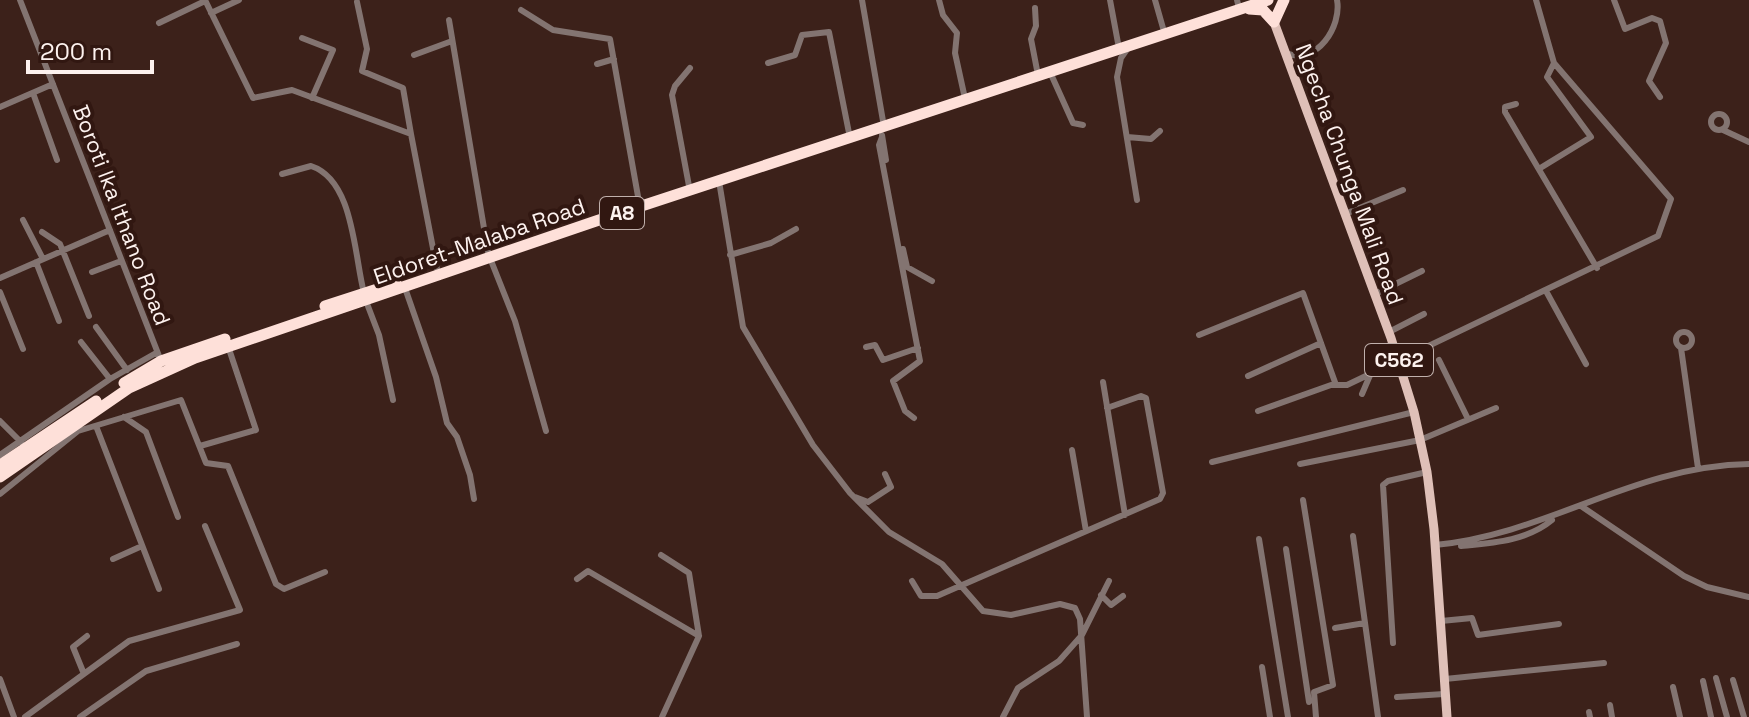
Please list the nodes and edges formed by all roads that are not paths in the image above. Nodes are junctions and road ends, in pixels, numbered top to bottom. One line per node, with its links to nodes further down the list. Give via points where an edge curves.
1 (20, 0): 33 (street, Boroti Ika Ithano Road)
2 (239, 0): 17 (street)
3 (862, 0): 41 (street)
4 (939, 0): 35 (street, via 957,33 955,53)
5 (1110, 0): 24 (street)
6 (1155, 0): 21 (street)
7 (1268, 0): 14 (highway, Eldoret-Malaba Road / A8)
8 (1284, 0): 19 (highway)
9 (1337, 0): 25 (street, via 1336,24 1327,40 1302,55)
10 (1536, 0): 29 (street)
11 (1614, 0): 36 (street, via 1625,29 1652,18 1660,21 1666,43 1649,81)
12 (205, 1): 17 (street); 20 (street)
13 (357, 2): 45 (street, via 367,49 362,71 403,88)
14 (1240, 3): 19 (highway, via 1268,12); 21 (highway, Eldoret-Malaba Road / A8); 24 (highway, Eldoret-Malaba Road / A8)
15 (1035, 8): 32 (street, via 1031,39)
16 (521, 10): 27 (street, via 553,30 608,38)
17 (211, 13): 37 (street, via 253,98 289,90)
18 (449, 20): 23 (street)
19 (1274, 22): 25 (main road, Ngecha Chunga Mali Road / C562)
20 (159, 23)
21 (1163, 28): 24 (highway, Eldoret-Malaba Road / A8)
22 (302, 38): 37 (street, via 333,50)
23 (452, 41): 26 (street); 62 (street)
24 (1124, 44): 32 (highway, Eldoret-Malaba Road / A8); 46 (street, via 1117,77)
25 (1286, 53): 56 (main road, Ngecha Chunga Mali Road / C562)
26 (414, 55)
27 (614, 59): 30 (street); 55 (street)
28 (768, 63): 44 (street, via 795,55 802,35 829,32)
29 (1554, 63): 49 (street, via 1547,77 1591,137); 67 (street, via 1671,200 1656,239)
30 (597, 64)
31 (690, 68): 52 (street, via 672,95)
32 (1043, 71): 35 (highway, Eldoret-Malaba Road / A8); 40 (street, via 1073,123); 41 (highway, Eldoret-Malaba Road / A8)
33 (53, 84): 34 (street); 59 (street, Boroti Ika Ithano Road)
34 (33, 93): 39 (street); 48 (street)
35 (964, 94): 41 (highway, Eldoret-Malaba Road / A8)
36 (1660, 97)
37 (312, 98): 45 (street)
38 (1516, 104): 67 (street, via 1505,107 1505,112)
39 (0, 107)
40 (1083, 125)
41 (882, 128): 44 (highway, Eldoret-Malaba Road / A8); 51 (highway, Eldoret-Malaba Road / A8); 72 (street, via 906,265); 88 (street, via 879,145)
42 (1723, 130): 47 (street)
43 (1160, 131): 46 (street, via 1151,139)
44 (849, 133): 52 (highway, Eldoret-Malaba Road / A8)
45 (411, 134): 68 (street)
46 (1127, 137): 54 (street)
47 (1749, 142)
48 (57, 160)
49 (1542, 167)
50 (282, 174): 77 (street, via 311,166 331,178 348,208)
51 (719, 181): 62 (highway, Eldoret-Malaba Road / A8); 63 (street)
52 (689, 186): 55 (highway, Eldoret-Malaba Road / A8)
53 (1403, 190): 56 (street)
54 (1137, 200)
55 (639, 202): 62 (highway, Eldoret-Malaba Road / A8)
56 (1345, 214): 76 (main road, Ngecha Chunga Mali Road / C562)
57 (23, 220): 64 (street)
58 (796, 229): 63 (street)
59 (110, 230): 61 (street); 65 (street, Boroti Ika Ithano Road)
60 (42, 232): 61 (street)
61 (63, 250): 64 (street); 79 (street)
62 (489, 255): 68 (highway, Eldoret-Malaba Road / A8); 73 (highway, Eldoret-Malaba Road / A8); 112 (street, via 515,321)
63 (730, 255): 127 (street, via 743,327 813,445)
64 (39, 261): 71 (street); 80 (street)
65 (121, 261): 70 (street); 91 (street, Boroti Ika Ithano Road)
66 (0, 267): 71 (street)
67 (1597, 268): 74 (street)
68 (437, 269): 77 (highway, Eldoret-Malaba Road / A8)
69 (1422, 271): 76 (street)
70 (92, 272)
71 (2, 277)
72 (932, 281)
73 (405, 288): 77 (highway, Eldoret-Malaba Road / A8); 128 (street)
74 (1546, 291): 92 (street); 94 (street)
75 (0, 292): 90 (street)
76 (1375, 294): 82 (main road, Ngecha Chunga Mali Road / C562)
77 (365, 297): 86 (highway, Eldoret-Malaba Road / A8); 91 (highway, Eldoret-Malaba Road / A8); 102 (street)
78 (1424, 314): 82 (street)
79 (89, 316)
80 (59, 321)
81 (96, 327): 95 (street)
82 (1389, 332): 92 (main road, Ngecha Chunga Mali Road / C562)
83 (1199, 335): 85 (street, via 1302,293)
84 (81, 342): 98 (street)
85 (1321, 343): 97 (street); 100 (street)
86 (228, 346): 115 (street, via 256,430); 122 (highway, Eldoret-Malaba Road / A8, via 129,388)
87 (866, 347): 88 (street, via 875,345 882,360)
88 (918, 348): 108 (street, via 919,365 893,380 905,411)
89 (1681, 348): 121 (street)
90 (23, 349)
91 (158, 357): 95 (street); 122 (highway, Eldoret-Malaba Road / A8)
92 (1399, 360): 96 (street); 106 (main road, Ngecha Chunga Mali Road / C562)
93 (1439, 360): 109 (street)
94 (1586, 364)
95 (127, 370): 98 (street)
96 (1371, 373): 100 (street); 101 (street)
97 (1248, 376)
98 (110, 379): 114 (street)
99 (1103, 382): 103 (street)
100 (1336, 385): 105 (street)
101 (1362, 394)
102 (393, 400)
103 (1107, 408): 132 (street); 132 (street, via 1146,398 1163,493)
104 (1496, 408): 109 (street)
105 (1258, 411)
106 (1414, 412): 113 (main road, Ngecha Chunga Mali Road / C562); 118 (street)
107 (124, 417): 111 (street); 115 (street, via 181,400); 133 (street, via 146,432)
108 (914, 418)
109 (1468, 419): 113 (street)
110 (0, 421): 114 (street)
111 (96, 426): 126 (street, via 78,431); 139 (street)
112 (546, 431)
113 (1420, 440): 119 (street); 123 (main road, Ngecha Chunga Mali Road / C562)
114 (21, 442): 117 (street)
115 (200, 446): 144 (street, via 208,464 228,466 278,586 284,589)
116 (1072, 450): 136 (street)
117 (0, 455)
118 (1212, 462)
119 (1300, 464)
120 (1749, 464): 121 (street)
121 (1698, 468): 130 (street)
122 (2, 472): 125 (street)
123 (1427, 472): 140 (main road, Ngecha Chunga Mali Road / C562); 160 (street, via 1383,485)
124 (885, 474): 127 (street, via 891,487 868,502)
125 (0, 484)
126 (0, 494)
127 (853, 496): 148 (street, via 889,532 934,557)
128 (474, 499)
129 (1303, 500): 182 (street, via 1333,685 1314,692)
130 (1595, 500): 131 (street); 134 (street)
131 (1581, 506): 134 (street); 140 (street, via 1511,539)
132 (1125, 515): 136 (street)
133 (178, 517)
134 (1599, 519): 152 (street, via 1684,576)
135 (205, 526): 164 (street, via 241,608 129,641)
136 (1086, 531): 148 (street)
137 (1353, 536): 154 (street)
138 (1259, 539): 181 (street)
139 (142, 546): 143 (street); 149 (street)
140 (1435, 547): 153 (main road, Ngecha Chunga Mali Road / C562)
141 (1286, 549): 182 (street)
142 (661, 555): 159 (street, via 689,573)
143 (113, 559)
144 (325, 572)
145 (577, 579): 159 (street, via 588,571)
146 (912, 581): 148 (street, via 925,598)
147 (1109, 581): 150 (street)
148 (958, 585): 157 (street, via 977,607 995,614 1070,606 1077,611)
149 (159, 589)
150 (1101, 595): 151 (street, via 1111,605); 157 (street)
151 (1123, 596)
152 (1749, 597)
153 (1441, 621): 155 (street, via 1472,618 1478,635); 167 (main road, Ngecha Chunga Mali Road / C562)
154 (1365, 623): 156 (street); 183 (street)
155 (1559, 624)
156 (1335, 628)
157 (1082, 635): 178 (street, via 1059,661 1018,688); 179 (street)
158 (87, 636): 164 (street, via 73,647)
159 (699, 636): 177 (street)
160 (1393, 643)
161 (237, 644): 176 (street, via 146,671)
162 (1604, 663): 167 (street)
163 (1262, 667): 180 (street)
164 (84, 674): 175 (street)
165 (1716, 678): 188 (street)
166 (0, 679): 174 (street)
167 (1445, 679): 171 (main road, Ngecha Chunga Mali Road / C562)
168 (1733, 680): 189 (street)
169 (1703, 681): 187 (street)
170 (1673, 687): 186 (street)
171 (1444, 694): 172 (street); 184 (main road, Ngecha Chunga Mali Road / C562)
172 (1397, 697)
173 (1610, 705): 185 (street)
174 (14, 717)
175 (25, 717)
176 (80, 717)
177 (662, 717)
178 (1003, 717)
179 (1087, 717)
180 (1270, 717)
181 (1288, 717)
182 (1314, 717)
183 (1378, 717)
184 (1447, 717)
185 (1612, 717)
186 (1680, 717)
187 (1711, 717)
188 (1727, 717)
189 (1744, 717)

